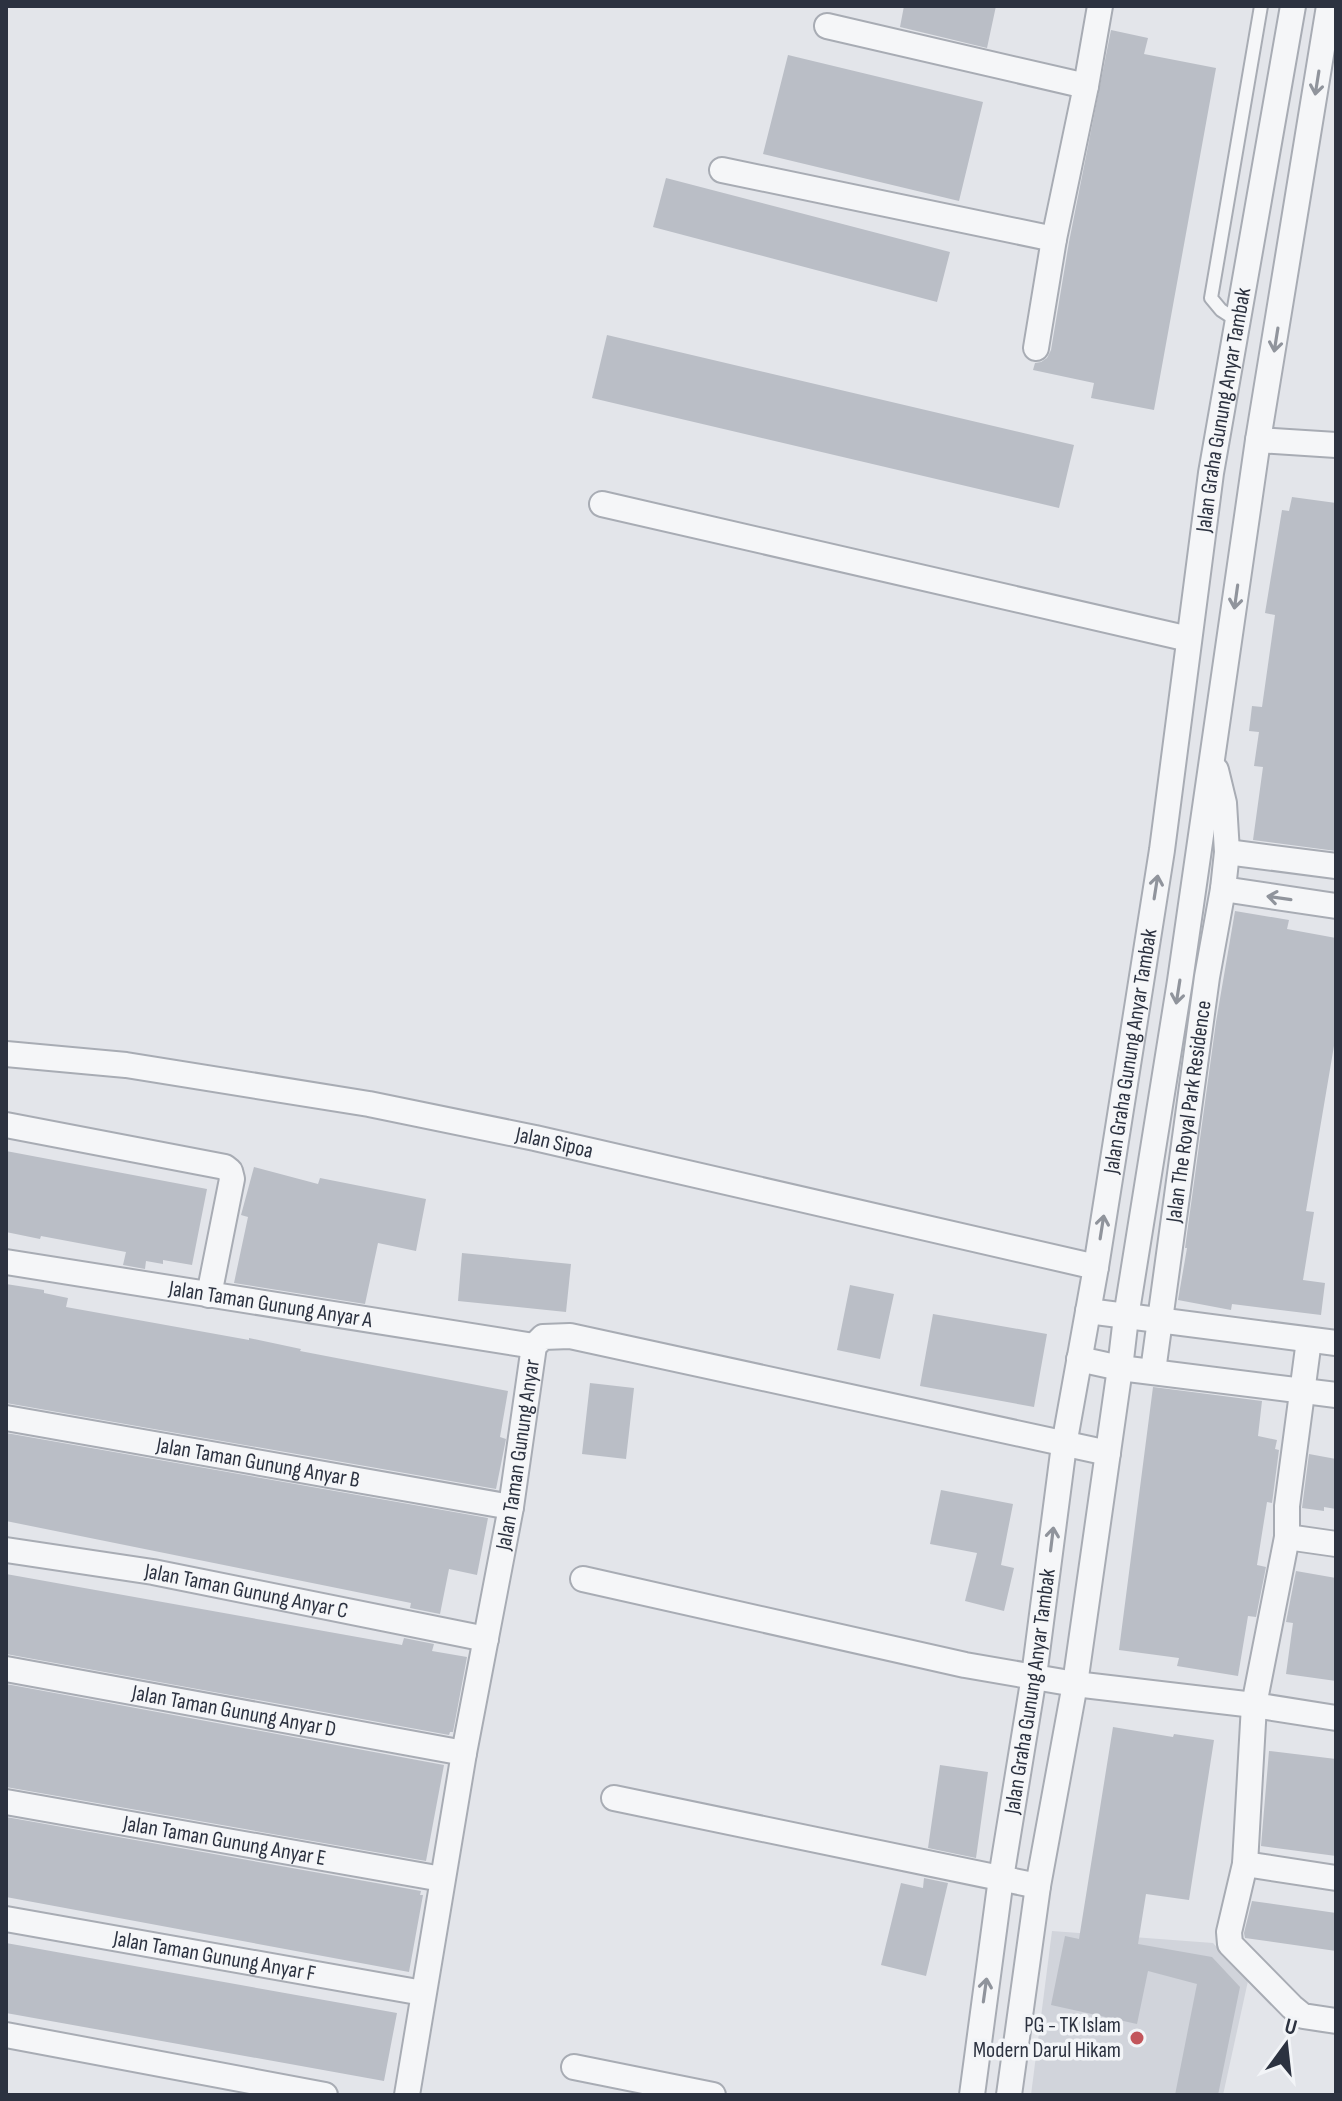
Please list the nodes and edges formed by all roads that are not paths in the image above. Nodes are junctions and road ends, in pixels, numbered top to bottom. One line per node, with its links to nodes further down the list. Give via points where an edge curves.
1 (1100, 6): 6 (street)
2 (1261, 6): 9 (lane, via 1211,298)
3 (1293, 6): 9 (street, Jalan Graha Gunung Anyar Tambak)
4 (1329, 6): 11 (street, Jalan Graha Gunung Anyar Tambak, one-way to 11)
5 (827, 26): 6 (street)
6 (1086, 86): 8 (street)
7 (722, 170): 8 (street)
8 (1054, 239): 10 (street)
9 (1238, 321): 14 (street, Jalan Graha Gunung Anyar Tambak)
10 (1036, 348)
11 (1258, 440): 12 (street); 15 (street, Jalan Graha Gunung Anyar Tambak, one-way to 15)
12 (1336, 445)
13 (602, 504): 14 (street)
14 (1189, 639): 23 (street, Jalan Graha Gunung Anyar Tambak, one-way to 14, via 1162,850)
15 (1213, 760): 16 (street, Jalan The Royal Park Residence, via 1224,803); 26 (street, Jalan Graha Gunung Anyar Tambak, one-way to 26)
16 (1227, 852): 17 (street); 18 (street, Jalan The Royal Park Residence)
17 (1336, 866)
18 (1223, 889): 19 (street, one-way to 18); 27 (street, Jalan The Royal Park Residence)
19 (1336, 906)
20 (6, 1054): 23 (street, Jalan Sipoa, via 126,1065 369,1104)
21 (6, 1125): 24 (street, via 230,1171)
22 (6, 1262): 24 (street, Jalan Taman Gunung Anyar A)
23 (1096, 1267): 25 (street, Jalan Graha Gunung Anyar Tambak)
24 (209, 1295): 30 (street, Jalan Taman Gunung Anyar A)
25 (1088, 1311): 26 (street); 31 (street, Jalan Graha Gunung Anyar Tambak)
26 (1126, 1317): 27 (street); 32 (street, Jalan Graha Gunung Anyar Tambak)
27 (1160, 1320): 29 (street); 33 (street, Jalan The Royal Park Residence)
28 (1336, 1343): 29 (street)
29 (1308, 1345): 34 (street)
30 (534, 1346): 37 (street, Jalan Taman Gunung Anyar, via 543,1337 570,1336); 39 (street, Jalan Taman Gunung Anyar)
31 (1079, 1359): 32 (street); 37 (street, Jalan Graha Gunung Anyar Tambak)
32 (1120, 1368): 33 (street); 38 (street, Jalan Graha Gunung Anyar Tambak)
33 (1153, 1371): 34 (street)
34 (1302, 1386): 35 (street); 40 (street)
35 (1336, 1395)
36 (6, 1418): 39 (street, Jalan Taman Gunung Anyar B)
37 (1064, 1445): 38 (street, Jalan Taman Gunung Anyar); 46 (street, Jalan Graha Gunung Anyar Tambak, one-way to 37)
38 (1108, 1453): 47 (street, Jalan Graha Gunung Anyar Tambak)
39 (511, 1507): 44 (street, Jalan Taman Gunung Anyar)
40 (1287, 1537): 41 (street); 48 (street)
41 (1336, 1544)
42 (6, 1550): 44 (street, Jalan Taman Gunung Anyar C, via 153,1572)
43 (583, 1579): 46 (street)
44 (486, 1639): 50 (street, Jalan Taman Gunung Anyar)
45 (6, 1669): 50 (street, Jalan Taman Gunung Anyar D)
46 (1034, 1676): 47 (street); 54 (street, Jalan Graha Gunung Anyar Tambak)
47 (1075, 1684): 48 (street); 57 (street, Jalan Graha Gunung Anyar Tambak)
48 (1254, 1705): 49 (street); 53 (street)
49 (1336, 1718)
50 (464, 1753): 56 (street, Jalan Taman Gunung Anyar)
51 (614, 1798): 54 (street)
52 (6, 1802): 56 (street, Jalan Taman Gunung Anyar E)
53 (1245, 1864): 55 (street); 60 (street, via 1230,1944 1303,2016)
54 (1001, 1878): 57 (street); 66 (street, Jalan Graha Gunung Anyar Tambak, one-way to 54)
55 (1336, 1878)
56 (442, 1879): 59 (street, Jalan Taman Gunung Anyar)
57 (1038, 1886): 67 (street, Jalan Graha Gunung Anyar Tambak)
58 (6, 1919): 59 (street, Jalan Taman Gunung Anyar F)
59 (423, 1993): 64 (street, Jalan Taman Gunung Anyar)
60 (1336, 2021)
61 (6, 2035): 63 (street)
62 (574, 2067): 65 (street)
63 (325, 2095)
64 (407, 2095)
65 (713, 2095)
66 (972, 2095)
67 (1009, 2095)

